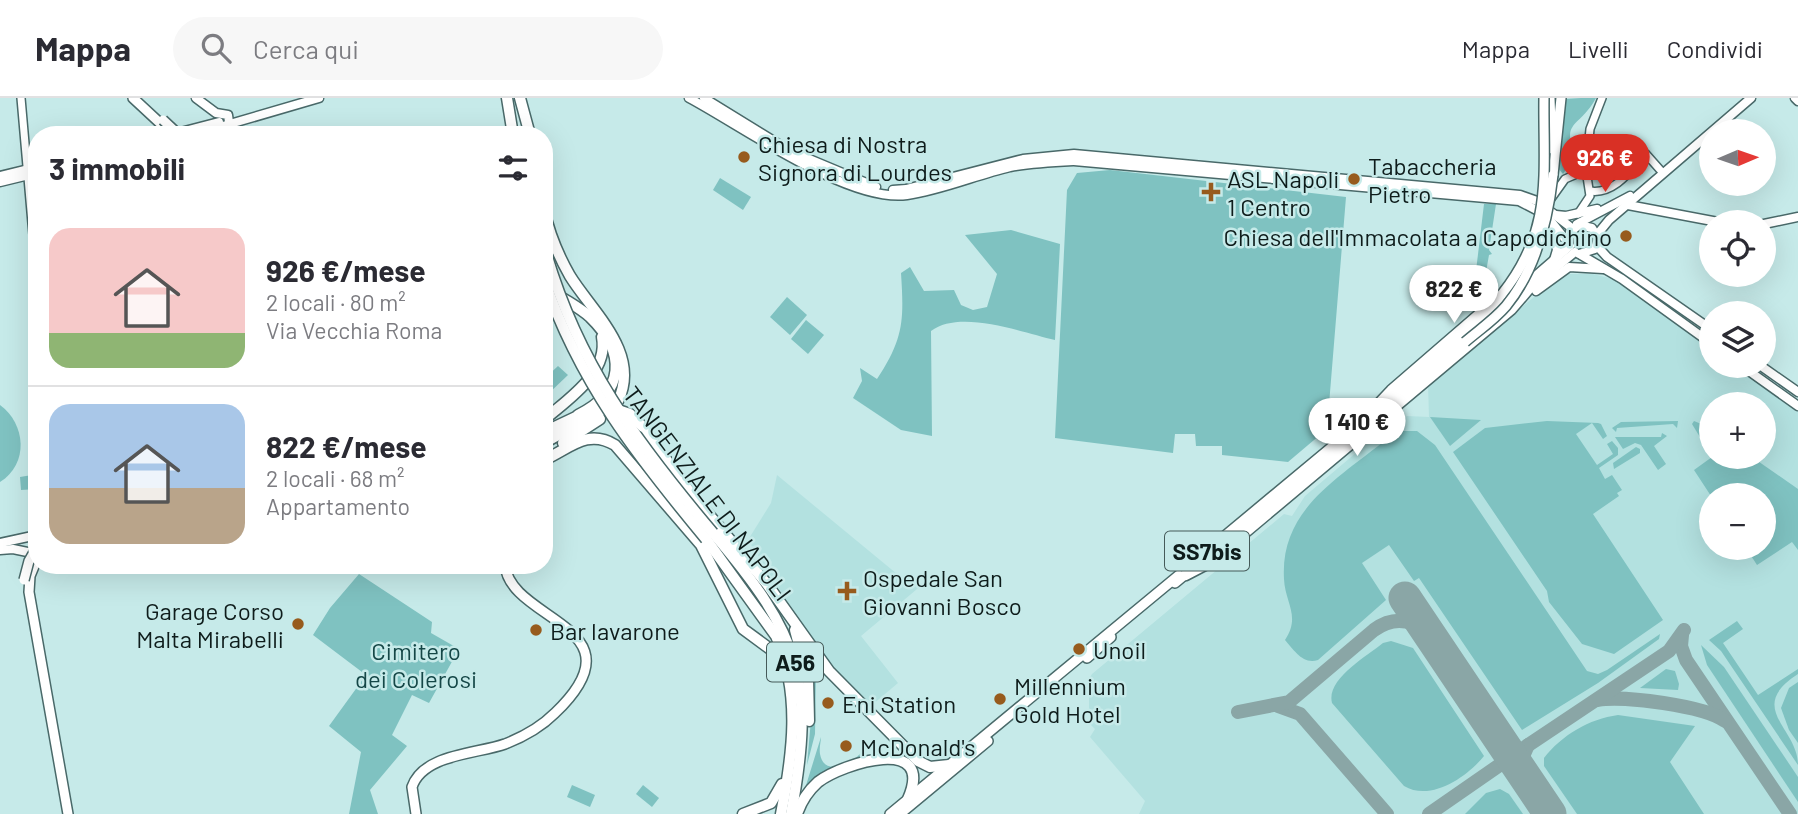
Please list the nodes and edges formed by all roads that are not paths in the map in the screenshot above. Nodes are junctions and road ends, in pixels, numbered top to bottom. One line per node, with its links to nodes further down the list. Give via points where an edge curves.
1 (21, 98): 28 (street)
2 (133, 98): 16 (main road)
3 (141, 98): 16 (main road)
4 (196, 98): 15 (main road)
5 (318, 98): 15 (main road)
6 (506, 98): 22 (highway); 23 (highway)
7 (518, 98): 24 (highway); 25 (highway)
8 (689, 98): 26 (main road)
9 (704, 98): 26 (main road)
10 (1542, 98): 67 (main road, bridge, via 1544,197 1523,263 1502,294)
11 (1550, 98): 30 (main road)
12 (1562, 98): 30 (main road)
13 (1602, 98): 27 (street, via 1590,129)
14 (1751, 98): 29 (main road)
15 (220, 118): 17 (main road); 17 (main road); 21 (main road)
16 (162, 122): 18 (main road, bridge); 19 (main road, bridge)
17 (209, 125): 20 (main road)
18 (164, 126)
19 (167, 126)
20 (205, 126)
21 (207, 126)
22 (506, 126)
23 (511, 126)
24 (521, 126)
25 (527, 126)
26 (746, 128): 34 (main road, via 807,162 877,188 906,192 993,169 1074,157)
27 (1586, 170): 36 (street); 39 (street, via 1565,180)
28 (27, 172): 31 (main road); 33 (main road); 35 (street)
29 (1662, 172): 32 (main road); 36 (street, via 1646,154 1622,180 1603,191)
30 (1553, 175): 81 (main road, bridge, via 1542,233 1516,291 1502,310)
31 (0, 176)
32 (1653, 180): 37 (main road); 38 (main road)
33 (0, 182)
34 (1332, 182): 39 (main road, via 1520,195); 45 (main road, via 1519,201 1541,211)
35 (28, 183)
36 (1590, 191): 40 (street)
37 (1628, 205): 43 (main road); 48 (main road, via 1605,224)
38 (1615, 206): 40 (main road); 46 (main road, via 1585,218)
39 (1547, 207): 41 (main road)
40 (1577, 214): 41 (main road)
41 (1556, 215): 46 (main road)
42 (1798, 217): 44 (main road)
43 (1699, 218)
44 (1776, 222)
45 (1553, 226): 49 (main road); 50 (main road)
46 (1574, 228): 48 (main road, via 1589,226); 49 (main road)
47 (553, 236): 62 (highway, via 561,260 618,347 625,375)
48 (1597, 242): 49 (main road, via 1588,254); 56 (main road, via 1607,257)
49 (1573, 249): 50 (main road, SS7bis); 51 (main road); 55 (main road, SS7bis)
50 (1554, 261): 67 (main road, SS7bis)
51 (1605, 269): 55 (main road, via 1564,268); 58 (main road)
52 (553, 273): 73 (highway, TANGENZIALE DI NAPOLI, bridge, via 567,315 604,390)
53 (553, 288): 57 (highway, bridge)
54 (553, 303): 73 (highway, TANGENZIALE DI NAPOLI / A56, bridge, via 591,386 639,458)
55 (1517, 305): 81 (main road, SS7bis, via 1206,566)
56 (1699, 321)
57 (596, 324): 64 (highway, bridge, via 603,342 601,362); 66 (highway, bridge, via 614,355 615,375 606,398)
58 (1699, 335)
59 (1776, 377): 61 (main road)
60 (1759, 378): 63 (main road)
61 (1798, 392)
62 (618, 401)
63 (1798, 405)
64 (553, 412)
65 (602, 414): 66 (highway); 69 (highway); 70 (highway); 73 (highway, bridge, via 621,410 635,417)
66 (578, 415): 68 (highway)
67 (1357, 425): 84 (main road, SS7bis)
68 (553, 428)
69 (553, 438)
70 (553, 447)
71 (553, 455): 73 (highway, via 585,439 611,443)
72 (28, 537): 74 (main road)
73 (711, 538): 82 (highway, via 760,575); 83 (highway, TANGENZIALE DI NAPOLI / A56, via 776,636); 83 (highway, TANGENZIALE DI NAPOLI, via 711,560 725,598 746,632 777,654); 89 (highway, TANGENZIALE DI NAPOLI / A56, via 764,595 791,649 803,706)
74 (0, 543)
75 (0, 550): 76 (main road)
76 (28, 552)
77 (28, 565): 91 (main road, bridge, via 24,592)
78 (30, 574): 92 (main road, via 29,592)
79 (502, 574): 85 (main road, via 508,591 565,633 578,657 574,682)
80 (508, 574): 85 (main road, via 512,587 569,629 582,649 582,680)
81 (1175, 583): 84 (main road, SS7bis)
82 (786, 610): 88 (highway, via 829,671 918,761 930,767); 89 (highway, via 802,649 810,690)
83 (787, 671): 87 (highway, TANGENZIALE DI NAPOLI / A56)
84 (1059, 678): 86 (main road, SS7bis)
85 (544, 719): 93 (main road, via 509,736 421,764 406,786); 94 (main road, via 503,744 424,769 412,787)
86 (1006, 723): 88 (main road, SS7bis); 100 (main road, SS7bis)
87 (793, 740): 95 (highway, via 778,796); 96 (highway, TANGENZIALE DI NAPOLI / A56)
88 (949, 765): 90 (main road, SS7bis)
89 (799, 773): 97 (highway, TANGENZIALE DI NAPOLI / A56)
90 (908, 799): 98 (highway, via 911,768 890,757 824,779 806,795); 99 (main road, SS7bis)
91 (62, 814)
92 (68, 814)
93 (409, 814)
94 (416, 814)
95 (743, 814)
96 (781, 814)
97 (791, 814)
98 (797, 814)
99 (890, 814)
100 (900, 814)

